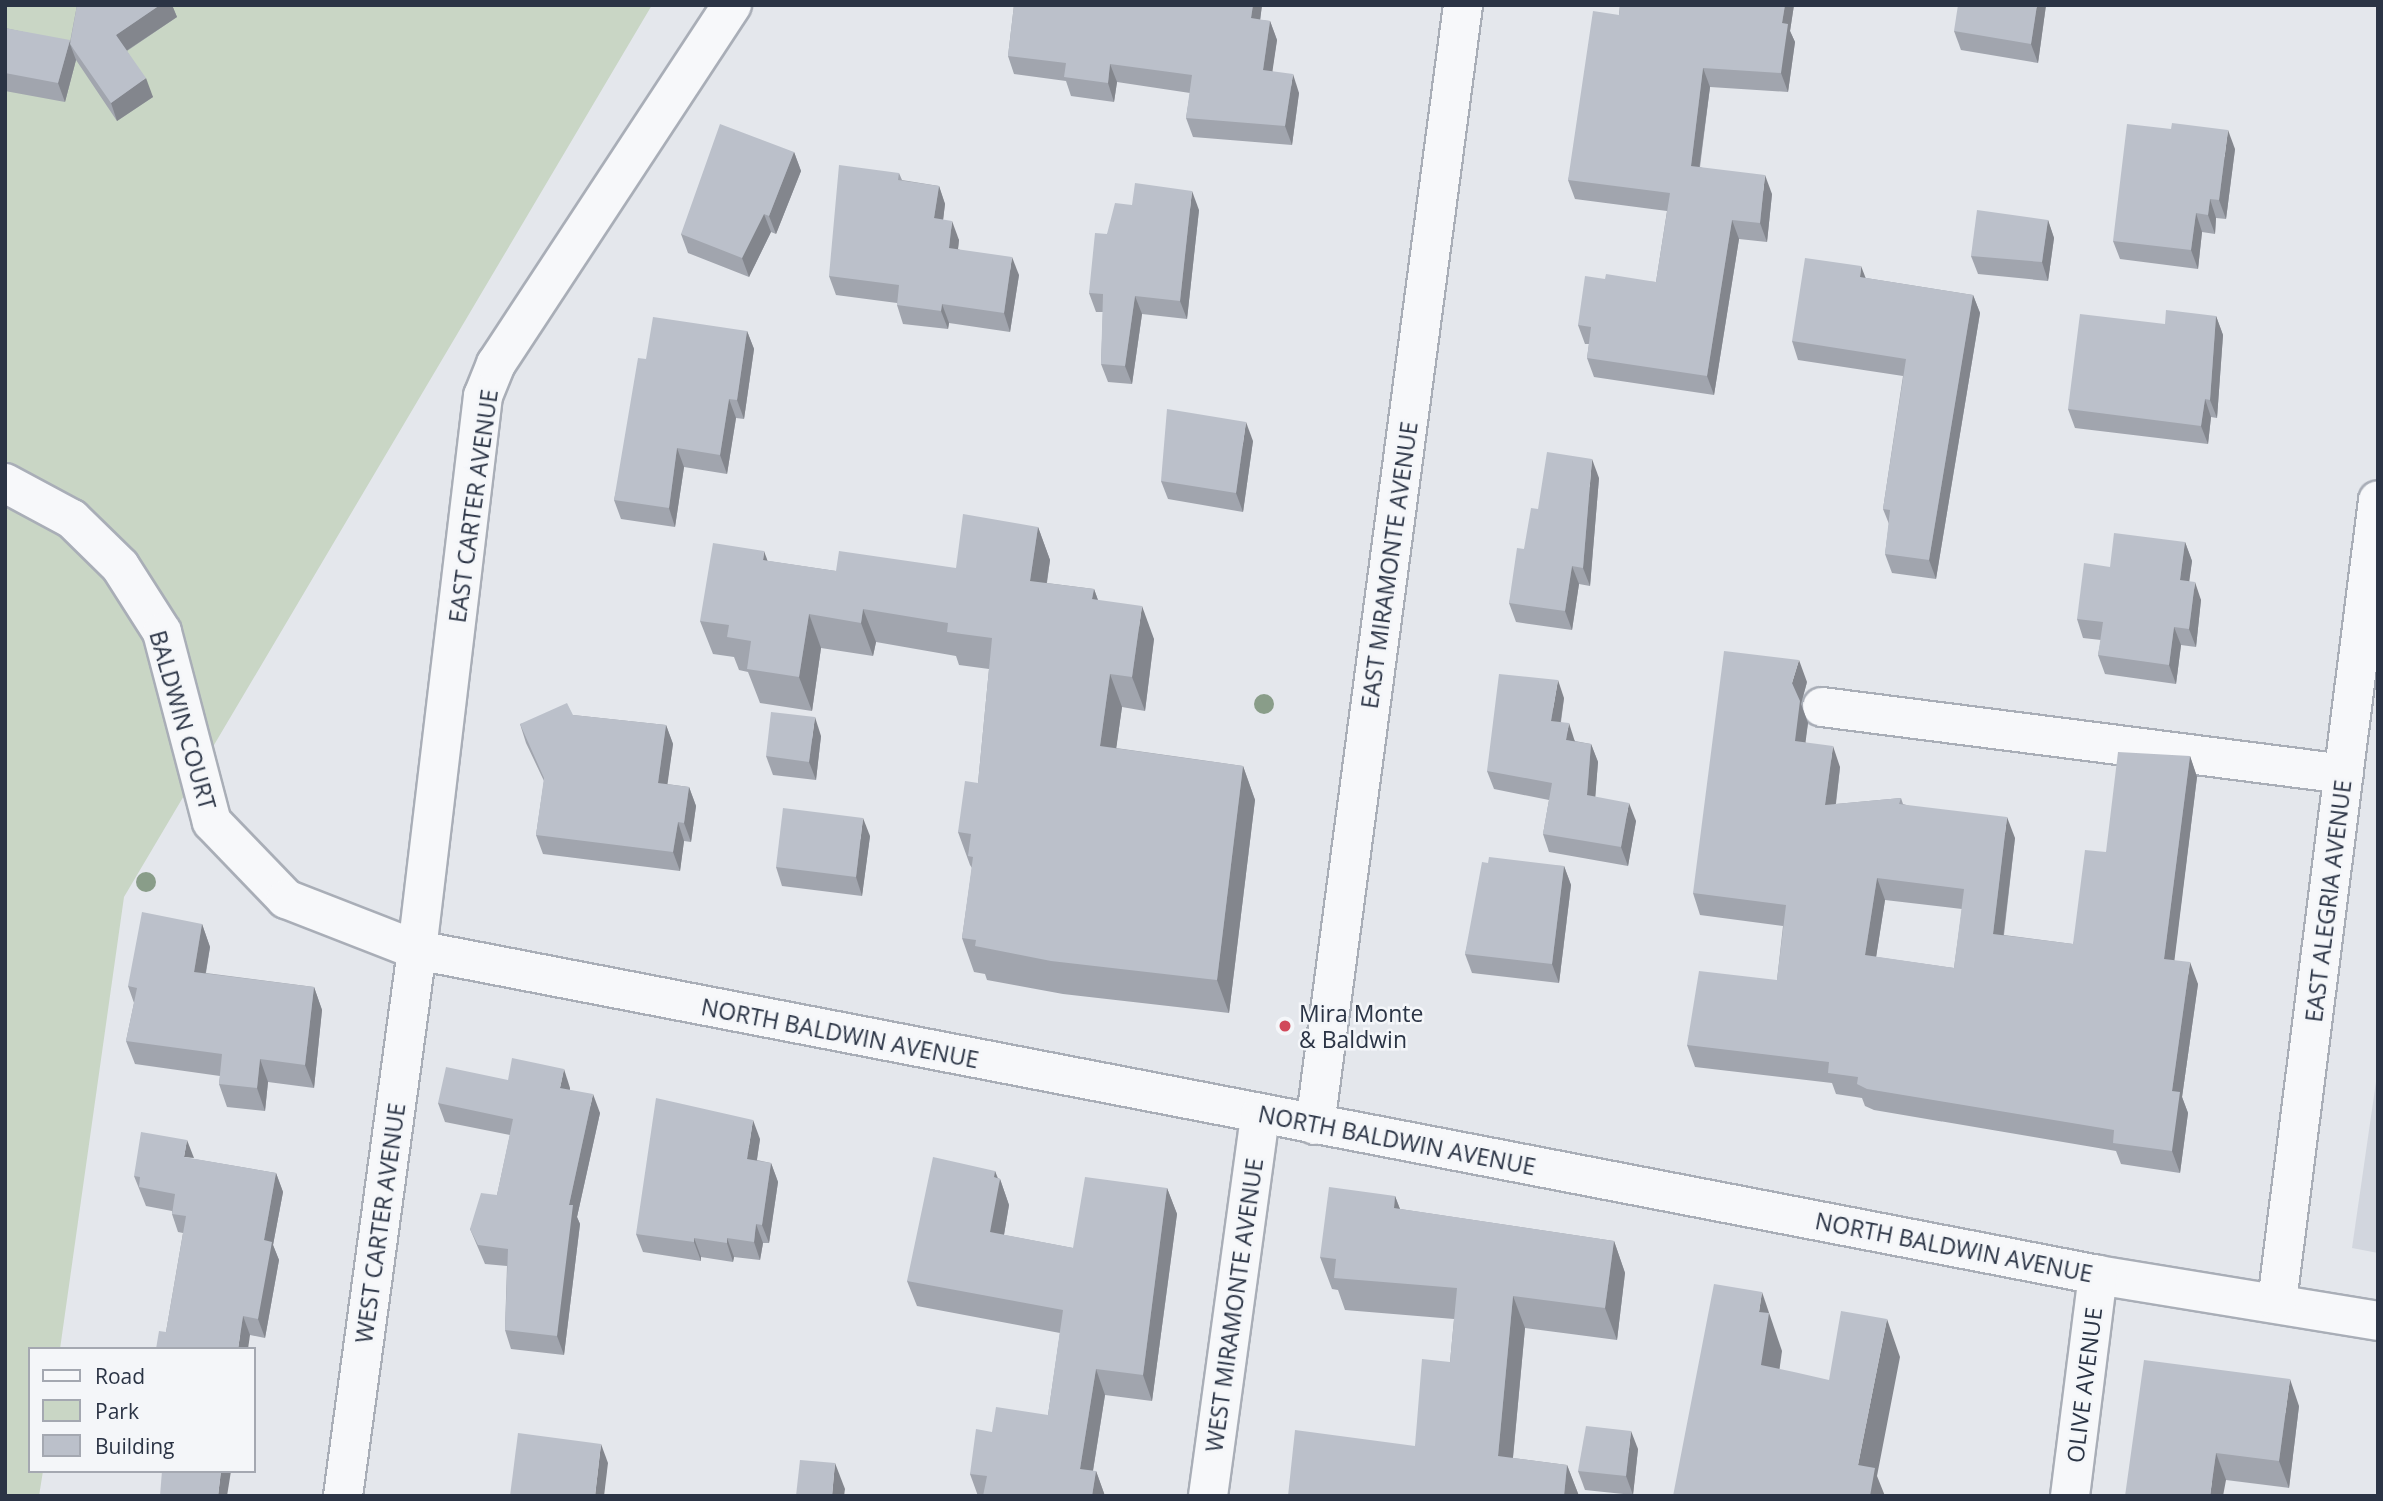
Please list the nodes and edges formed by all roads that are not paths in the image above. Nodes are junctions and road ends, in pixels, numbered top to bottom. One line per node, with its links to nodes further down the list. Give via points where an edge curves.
1 (732, 5): 7 (street, EAST CARTER AVENUE, via 496,364 483,396)
2 (1463, 5): 9 (street, EAST MIRAMONTE AVENUE)
3 (5, 483): 7 (street, BALDWIN COURT, via 72,519 120,566 162,632 212,821 286,900)
4 (2378, 500): 6 (street, EAST ALEGRIA AVENUE)
5 (1822, 707): 6 (street)
6 (2343, 774): 11 (street, EAST ALEGRIA AVENUE)
7 (417, 950): 8 (street, NORTH BALDWIN AVENUE); 13 (street, WEST CARTER AVENUE)
8 (1259, 1114): 9 (street, NORTH BALDWIN AVENUE); 14 (street, WEST MIRAMONTE AVENUE)
9 (1315, 1125): 10 (street, NORTH BALDWIN AVENUE)
10 (2098, 1275): 11 (street, NORTH BALDWIN AVENUE); 15 (street, OLIVE AVENUE)
11 (2277, 1302): 12 (street, NORTH BALDWIN AVENUE)
12 (2378, 1321)
13 (343, 1496)
14 (1208, 1496)
15 (2070, 1496)

